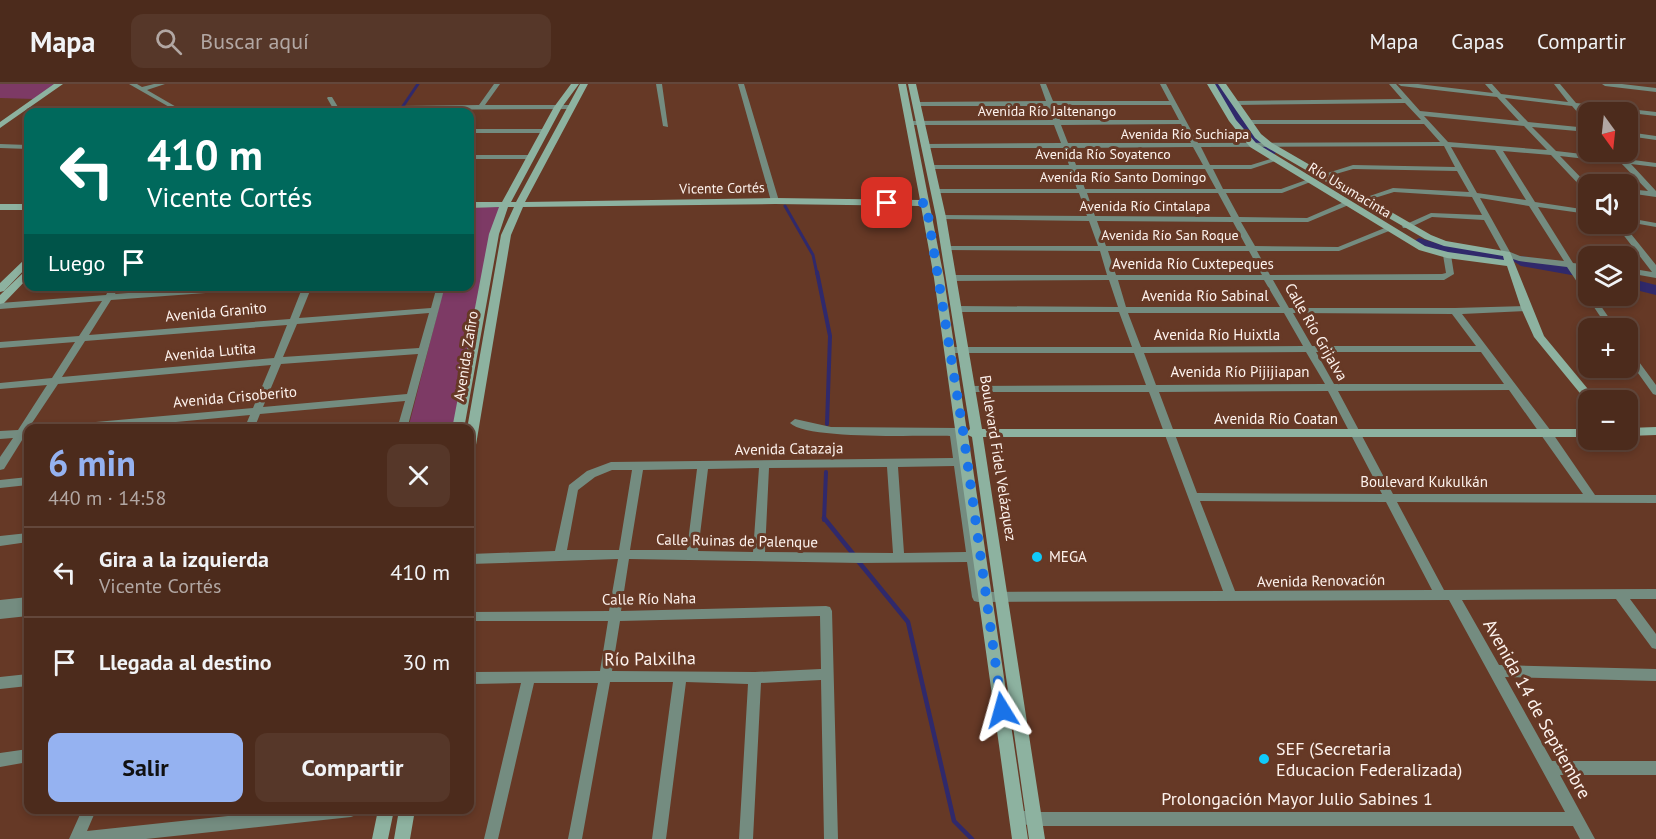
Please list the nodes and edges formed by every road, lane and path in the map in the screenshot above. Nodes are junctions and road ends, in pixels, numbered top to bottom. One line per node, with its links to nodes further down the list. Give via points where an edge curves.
1 (58, 84): 32 (street)
2 (69, 84): 33 (street)
3 (132, 84): 21 (street)
4 (162, 84): 21 (street)
5 (497, 84): 31 (street)
6 (575, 84): 39 (street)
7 (584, 84): 40 (street, Avenida Zafiro)
8 (659, 84): 52 (street)
9 (741, 84): 91 (street)
10 (902, 84): 48 (street, Boulevard Fidel Velázquez)
11 (912, 84): 29 (street, Boulevard Fidel Velázquez)
12 (1043, 84): 26 (street)
13 (1163, 84): 27 (street, Calle Río Grijalva)
14 (1211, 84): 60 (street, Río Usumacinta, via 1239,129)
15 (1222, 84): 28 (street, Río Usumacinta)
16 (1392, 84): 25 (street)
17 (1401, 84): 23 (street)
18 (1488, 84): 23 (street)
19 (1557, 84): 30 (street)
20 (1605, 84): 22 (street)
21 (141, 89): 34 (street)
22 (1656, 90)
23 (1499, 95): 30 (street); 50 (street)
24 (330, 98): 35 (street)
25 (1407, 101): 28 (street); 42 (street)
26 (1051, 103): 27 (street); 29 (street); 49 (street)
27 (1173, 103): 45 (street, Calle Río Grijalva)
28 (1235, 103): 46 (street, Río Usumacinta)
29 (916, 104): 48 (street, Boulevard Fidel Velázquez)
30 (1574, 104): 38 (street); 43 (street)
31 (481, 107): 36 (street); 39 (street)
32 (25, 108)
33 (37, 108)
34 (175, 108)
35 (336, 108)
36 (460, 108)
37 (24, 109): 51 (street)
38 (1578, 109)
39 (557, 110): 40 (street); 41 (street); 55 (street)
40 (569, 111): 97 (street, Avenida Zafiro)
41 (474, 113)
42 (1418, 113): 47 (street); 50 (street)
43 (1656, 114)
44 (24, 117): 56 (street)
45 (1184, 122): 49 (street, Avenida Río Jaltenango); 64 (street, Calle Río Grijalva)
46 (1248, 122): 47 (street); 60 (street, Río Usumacinta)
47 (1427, 122): 59 (street)
48 (915, 123): 49 (street, Avenida Río Jaltenango); 62 (street, Boulevard Fidel Velázquez); 92 (street, Boulevard Fidel Velázquez)
49 (1058, 123): 63 (street)
50 (1528, 123): 53 (street); 69 (street)
51 (0, 126)
52 (666, 126)
53 (1578, 129)
54 (474, 130): 55 (street)
55 (545, 131): 72 (street)
56 (0, 135)
57 (1638, 136): 58 (street)
58 (1656, 138)
59 (1446, 144): 60 (street, Avenida Río Suchiapa); 66 (street, Avenida Río Suchiapa); 80 (street)
60 (1260, 145): 64 (street, Avenida Río Suchiapa); 73 (street, Río Usumacinta); 81 (street, Río Usumacinta)
61 (0, 146): 65 (street)
62 (925, 146): 63 (street, Avenida Río Suchiapa); 77 (street, Boulevard Fidel Velázquez)
63 (1066, 146): 64 (street, Avenida Río Suchiapa); 78 (street)
64 (1198, 146): 79 (street, Calle Río Grijalva)
65 (24, 147)
66 (1498, 148): 69 (street, Avenida Río Suchiapa); 95 (street)
67 (24, 152): 68 (street)
68 (0, 153)
69 (1555, 153): 70 (street, Avenida Río Suchiapa); 82 (street)
70 (1578, 156)
71 (474, 157): 72 (street)
72 (531, 157): 93 (street)
73 (1274, 160): 79 (street, Avenida Río Soyatenco, via 1251,167); 83 (street, Río Usumacinta)
74 (1625, 162): 88 (street)
75 (1632, 162): 76 (street, Avenida Río Suchiapa)
76 (1656, 165)
77 (930, 167): 78 (street, Avenida Río Soyatenco); 85 (street, Boulevard Fidel Velázquez)
78 (1073, 168): 79 (street, Avenida Río Soyatenco); 84 (street)
79 (1209, 168): 86 (street, Calle Río Grijalva)
80 (1461, 169): 81 (street, via 1353,166); 89 (street)
81 (1322, 176): 90 (street, Río Usumacinta)
82 (1578, 177)
83 (1309, 181): 86 (street, Avenida Río Santo Domingo, via 1282,191); 94 (street, Río Usumacinta)
84 (1082, 190): 85 (street, Avenida Río Santo Domingo); 86 (street, Avenida Río Santo Domingo); 103 (street)
85 (935, 191): 101 (street, Boulevard Fidel Velázquez)
86 (1222, 191): 104 (street, Calle Río Grijalva)
87 (1638, 192): 88 (street)
88 (1656, 194)
89 (1474, 195): 90 (street, via 1393,190); 95 (street); 102 (street)
90 (1365, 199): 107 (street, Río Usumacinta)
91 (774, 201): 92 (street, Vicente Cortés); 97 (street, Vicente Cortés)
92 (926, 203): 145 (street, Boulevard Fidel Velázquez)
93 (505, 204): 96 (street, Vicente Cortés); 97 (street, Vicente Cortés); 151 (street, via 494,234)
94 (1347, 204): 104 (street, Avenida Río Cintalapa, via 1308,220); 108 (street, Río Usumacinta)
95 (1531, 204): 100 (street); 119 (street)
96 (474, 205)
97 (518, 205): 150 (street, Avenida Zafiro, via 500,259)
98 (0, 207): 99 (street)
99 (24, 207)
100 (1578, 211)
101 (940, 218): 103 (street, Avenida Río Cintalapa); 110 (street, Boulevard Fidel Velázquez)
102 (1488, 218): 107 (street, via 1431,215); 116 (street)
103 (1093, 220): 104 (street, Avenida Río Cintalapa); 111 (street)
104 (1238, 220): 112 (street, Calle Río Grijalva)
105 (1638, 222): 106 (street)
106 (1656, 225)
107 (1406, 226): 116 (street, Río Usumacinta, via 1444,243)
108 (1390, 229): 112 (street, Avenida Río San Roque, via 1339,249); 113 (street, Río Usumacinta, via 1422,248)
109 (1627, 234): 114 (street)
110 (946, 248): 111 (street, Avenida Río San Roque); 124 (street, Boulevard Fidel Velázquez)
111 (1103, 248): 112 (street, Avenida Río San Roque); 125 (street)
112 (1251, 248): 126 (street, Calle Río Grijalva)
113 (1447, 255): 116 (street, Río Usumacinta); 126 (street, Avenida Río Cuxtepeques, via 1450,274 1444,277)
114 (1645, 255): 115 (street); 121 (street)
115 (1656, 257)
116 (1512, 259): 119 (street); 135 (street)
117 (24, 265): 127 (street)
118 (1578, 268): 119 (street)
119 (1573, 269): 123 (street)
120 (1638, 272): 121 (street)
121 (1656, 273)
122 (24, 277): 133 (street)
123 (1578, 277)
124 (951, 278): 125 (street, Avenida Río Cuxtepeques); 136 (street, Boulevard Fidel Velázquez)
125 (1112, 278): 126 (street, Avenida Río Cuxtepeques); 138 (street)
126 (1267, 278): 139 (street, Calle Río Grijalva)
127 (0, 289)
128 (113, 291): 132 (street)
129 (192, 291): 132 (street)
130 (306, 291): 141 (street)
131 (440, 291): 137 (street)
132 (110, 297): 134 (street); 142 (street)
133 (0, 301)
134 (0, 306)
135 (1526, 308): 140 (street, Avenida Río Sabinal); 160 (street, via 1539,337)
136 (956, 309): 138 (street, Avenida Río Sabinal); 146 (street, Boulevard Fidel Velázquez)
137 (435, 310): 141 (street, Avenida Granito); 149 (street)
138 (1123, 310): 139 (street, Avenida Río Sabinal); 147 (street)
139 (1287, 310): 140 (street, Avenida Río Sabinal); 148 (street, Calle Río Grijalva)
140 (1455, 310): 144 (street)
141 (293, 320): 142 (street, Avenida Granito); 152 (street)
142 (82, 338): 143 (street, Avenida Granito); 154 (street)
143 (0, 345)
144 (1484, 348): 148 (street, Avenida Río Huixtla); 157 (street)
145 (950, 350): 146 (street, Avenida Río Huixtla); 172 (street, Boulevard Fidel Velázquez)
146 (963, 350): 147 (street, Avenida Río Huixtla); 158 (street, Boulevard Fidel Velázquez)
147 (1137, 350): 148 (street, Avenida Río Huixtla); 159 (street)
148 (1309, 350): 156 (street, Calle Río Grijalva)
149 (423, 351): 152 (street, Avenida Lutita); 162 (street)
150 (484, 358): 151 (street); 170 (street, Avenida Zafiro)
151 (470, 359): 169 (street)
152 (276, 361): 154 (street, Avenida Lutita); 163 (street)
153 (1638, 367): 161 (street)
154 (54, 382): 155 (street, Avenida Lutita); 165 (street)
155 (0, 386)
156 (1331, 387): 157 (street, Avenida Río Pijijiapan); 159 (street, Avenida Río Pijijiapan); 179 (street, Calle Río Grijalva)
157 (1511, 387): 180 (street)
158 (969, 388): 159 (street, Avenida Río Pijijiapan); 177 (street, Boulevard Fidel Velázquez)
159 (1152, 388): 178 (street)
160 (1584, 390)
161 (1656, 392)
162 (411, 396): 163 (street, Avenida Crisoberito); 168 (street)
163 (257, 410): 166 (street, Avenida Crisoberito); 167 (street)
164 (795, 423): 172 (street, via 831,431)
165 (30, 424)
166 (113, 424)
167 (251, 424)
168 (403, 424)
169 (459, 424)
170 (473, 424)
171 (1656, 431): 173 (street)
172 (959, 432): 177 (street, Avenida Río Coatan); 182 (street)
173 (1638, 432)
174 (24, 433): 181 (street)
175 (1578, 433): 180 (street, Avenida Río Coatan)
176 (24, 434): 187 (street)
177 (977, 434): 178 (street, Avenida Río Coatan); 206 (street, Boulevard Fidel Velázquez)
178 (1168, 434): 179 (street, Avenida Río Coatan); 191 (street)
179 (1356, 434): 180 (street, Avenida Río Coatan); 190 (street, Calle Río Grijalva)
180 (1547, 434): 192 (street)
181 (0, 435)
182 (963, 462): 183 (street, Avenida Catazaja); 201 (street)
183 (892, 463): 186 (street, Avenida Catazaja); 200 (street)
184 (703, 464): 185 (street, Avenida Catazaja); 186 (street, Avenida Catazaja); 197 (street)
185 (638, 465): 196 (street); 198 (street, Avenida Catazaja, via 611,466 591,474 573,489)
186 (764, 465): 199 (street)
187 (0, 466)
188 (24, 481): 189 (street)
189 (0, 484)
190 (1388, 497): 191 (street, Boulevard Kukulkán); 192 (street, Boulevard Kukulkán); 205 (street, Calle Río Grijalva)
191 (1192, 498): 207 (street)
192 (1591, 498): 193 (street, Boulevard Kukulkán)
193 (1656, 499)
194 (24, 538): 195 (street)
195 (0, 541)
196 (623, 554): 197 (street, Calle Ruinas de Palenque); 198 (street, Calle Ruinas de Palenque); 213 (street)
197 (692, 554): 199 (street, Calle Ruinas de Palenque)
198 (560, 555): 202 (street, Calle Ruinas de Palenque)
199 (759, 555): 200 (street, Calle Ruinas de Palenque)
200 (899, 557): 201 (street, Calle Ruinas de Palenque)
201 (976, 557): 206 (street, via 978,597)
202 (474, 559)
203 (1620, 594): 204 (street, Avenida Renovación); 205 (street, Avenida Renovación); 214 (street)
204 (1656, 594)
205 (1448, 596): 207 (street, Avenida Renovación); 215 (street, Avenida 14 de Septiembre)
206 (994, 597): 207 (street, Avenida Renovación); 233 (street, Boulevard Fidel Velázquez); 234 (street, Boulevard Fidel Velázquez)
207 (1231, 597)
208 (24, 602): 209 (street)
209 (0, 604)
210 (24, 611): 211 (street)
211 (0, 614)
212 (474, 616): 213 (street, Calle Río Naha)
213 (614, 616): 216 (street, Calle Río Naha, via 826,611); 219 (street)
214 (1656, 644)
215 (1496, 671): 217 (street); 227 (street, Avenida 14 de Septiembre)
216 (826, 674): 222 (street, Río Palxilha); 243 (street)
217 (1656, 675)
218 (680, 676): 219 (street, Río Palxilha); 222 (street, Río Palxilha); 241 (street)
219 (605, 677): 221 (street, Río Palxilha); 240 (street)
220 (474, 678): 221 (street, Río Palxilha)
221 (530, 678): 239 (street)
222 (755, 678): 242 (street)
223 (24, 680): 224 (street)
224 (0, 683)
225 (24, 757): 226 (street)
226 (0, 760)
227 (1549, 768): 228 (street); 235 (street, Avenida 14 de Septiembre)
228 (1656, 768)
229 (87, 814): 236 (street)
230 (313, 814): 236 (street)
231 (385, 814): 237 (street)
232 (406, 814): 238 (street)
233 (1017, 817): 234 (street, Prolongación Mayor Julio Sabines 1); 244 (street, Boulevard Fidel Velázquez)
234 (1033, 819): 235 (street, Prolongación Mayor Julio Sabines 1); 245 (street, Boulevard Fidel Velázquez)
235 (1577, 819): 246 (street, Avenida 14 de Septiembre)
236 (77, 839)
237 (380, 839)
238 (402, 839)
239 (491, 839)
240 (575, 839)
241 (659, 839)
242 (746, 839)
243 (831, 839)
244 (1020, 839)
245 (1037, 839)
246 (1588, 839)

